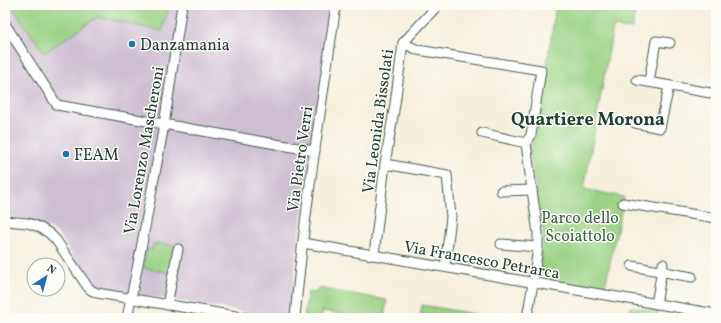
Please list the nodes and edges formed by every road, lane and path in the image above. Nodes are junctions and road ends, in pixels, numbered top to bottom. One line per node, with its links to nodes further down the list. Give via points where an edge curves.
1 (182, 5): 12 (street, Via Lorenzo Mascheroni)
2 (336, 5): 15 (street, Via Pietro Verri)
3 (438, 5): 5 (street, Via Leonida Bissolati)
4 (5, 24): 12 (street, via 57,105)
5 (403, 43): 14 (street, via 418,50 541,70 531,135); 16 (street, Via Leonida Bissolati)
6 (670, 43): 8 (street, via 656,41)
7 (637, 80): 8 (street)
8 (649, 82): 9 (street)
9 (669, 86): 10 (street); 11 (street, via 660,128)
10 (716, 94)
11 (635, 124)
12 (164, 125): 15 (street); 32 (street, Via Lorenzo Mascheroni)
13 (482, 133): 14 (street)
14 (526, 143): 17 (street)
15 (315, 151): 22 (street, Via Pietro Verri)
16 (385, 164): 26 (street, Via Leonida Bissolati); 28 (street, via 447,175 451,217)
17 (532, 190): 18 (street); 24 (street)
18 (501, 191)
19 (623, 203): 20 (street)
20 (716, 218)
21 (5, 221): 32 (street, via 28,223 49,233 91,290 104,295)
22 (303, 243): 26 (street, Via Francesco Petrarca); 40 (street, Via Pietro Verri)
23 (501, 244): 24 (street)
24 (538, 247): 31 (street)
25 (178, 250): 34 (street)
26 (374, 255): 28 (street, Via Francesco Petrarca)
27 (632, 266): 29 (street)
28 (445, 267): 31 (street, Via Francesco Petrarca)
29 (663, 268): 30 (street); 33 (street)
30 (692, 277)
31 (533, 283): 33 (street, Via Francesco Petrarca); 41 (street)
32 (131, 299): 34 (street); 37 (street, Via Lorenzo Mascheroni)
33 (656, 304): 36 (street, Via Francesco Petrarca)
34 (168, 305): 35 (street)
35 (189, 308): 38 (street); 39 (street)
36 (716, 314)
37 (127, 318)
38 (188, 318)
39 (248, 318)
40 (296, 318)
41 (527, 318)

